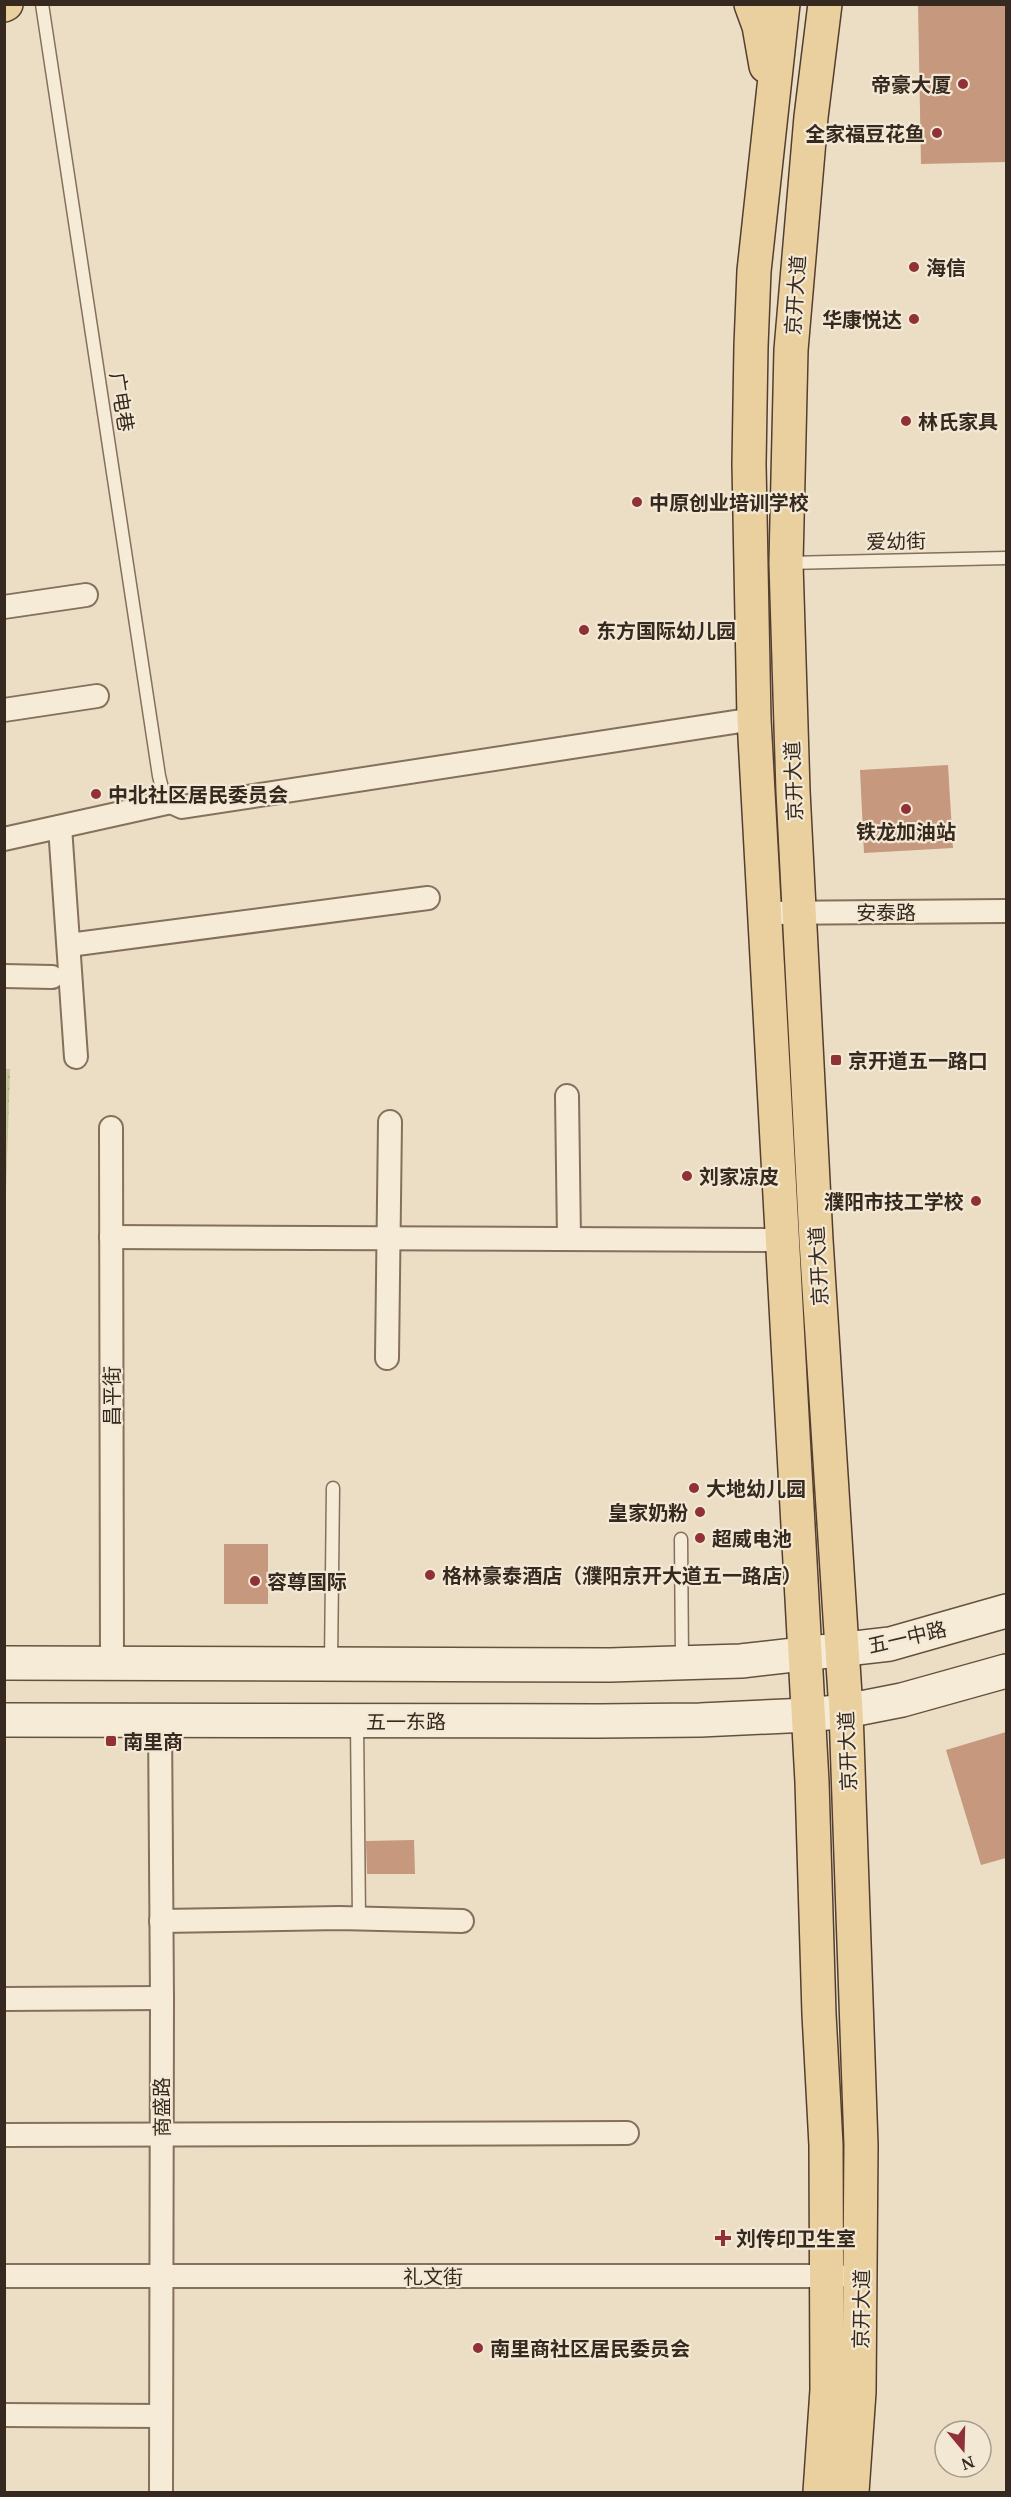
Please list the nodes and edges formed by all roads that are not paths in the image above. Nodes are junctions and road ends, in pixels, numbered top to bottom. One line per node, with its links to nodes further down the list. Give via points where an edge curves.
1 (42, 4): 15 (lane, 广电巷, via 159,776 163,792)
2 (751, 4): 7 (main road, via 766,59)
3 (783, 4): 7 (main road, 京开大道)
4 (825, 4): 6 (main road, 京开大道)
5 (845, 4): 6 (main road)
6 (811, 117): 9 (main road, 京开大道, via 791,350)
7 (765, 173): 14 (main road, 京开大道, via 754,271 751,346)
8 (1006, 558): 9 (lane, 爱幼街)
9 (786, 563): 20 (main road, 京开大道)
10 (86, 595): 11 (street)
11 (4, 607)
12 (97, 696): 13 (street)
13 (4, 710)
14 (754, 719): 15 (street, via 182,807); 21 (main road, 京开大道)
15 (171, 802): 16 (street)
16 (60, 827): 17 (street); 22 (street)
17 (4, 839)
18 (428, 898): 22 (street)
19 (1006, 911): 20 (street, 安泰路)
20 (801, 912): 21 (street, 安泰路); 37 (main road, 京开大道, via 816,1240)
21 (766, 913): 32 (main road, 京开大道)
22 (69, 945): 25 (street)
23 (4, 976): 24 (street)
24 (52, 977)
25 (76, 1058)
26 (567, 1096): 31 (street)
27 (390, 1122): 30 (street)
28 (111, 1128): 29 (street, 昌平街)
29 (111, 1237): 30 (street); 40 (street, 昌平街)
30 (389, 1239): 31 (street); 33 (street)
31 (569, 1239): 32 (street)
32 (784, 1240): 38 (main road, 京开大道)
33 (387, 1358)
34 (333, 1488): 42 (lane)
35 (681, 1539): 41 (lane)
36 (1006, 1611): 37 (street, 五一中路, via 890,1644)
37 (842, 1651): 38 (street, 五一中路); 44 (main road, 京开大道)
38 (805, 1655): 41 (street); 45 (main road, 京开大道)
39 (4, 1663): 40 (street)
40 (112, 1664): 42 (street)
41 (682, 1664): 42 (street)
42 (331, 1665)
43 (1006, 1671): 44 (street)
44 (846, 1711): 45 (street); 57 (main road, 京开大道)
45 (808, 1714): 48 (street, 五一东路, via 699,1720); 59 (main road, 京开大道, via 826,2145)
46 (4, 1720): 47 (street, 五一东路)
47 (160, 1721): 48 (street, 五一东路); 50 (street, 商盛路)
48 (357, 1721): 49 (lane)
49 (359, 1920): 50 (street); 51 (street)
50 (161, 1921): 52 (street, 商盛路)
51 (462, 1921)
52 (162, 1998): 53 (street); 56 (street, 商盛路)
53 (4, 1999)
54 (627, 2133): 56 (street)
55 (4, 2135): 56 (street)
56 (161, 2136): 60 (street, 商盛路)
57 (862, 2275): 59 (street, 礼文街); 65 (main road, 京开大道)
58 (4, 2276): 60 (street, 礼文街)
59 (827, 2276): 60 (street, 礼文街); 64 (main road, 京开大道, via 828,2390)
60 (160, 2277): 62 (street, 商盛路)
61 (4, 2415): 62 (street)
62 (161, 2416): 63 (street, 商盛路)
63 (161, 2493)
64 (820, 2493)
65 (852, 2493)

